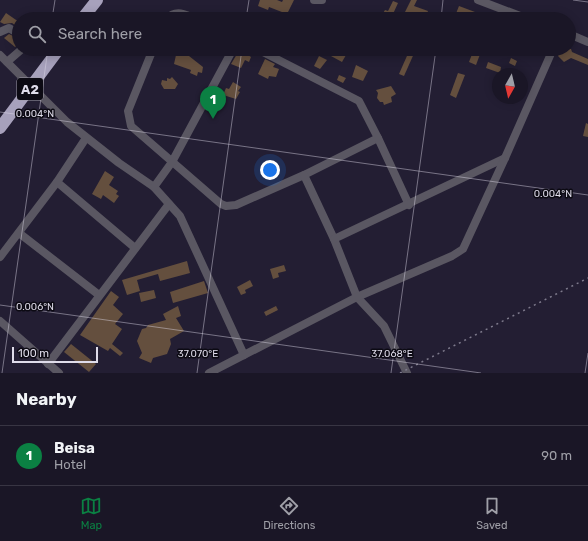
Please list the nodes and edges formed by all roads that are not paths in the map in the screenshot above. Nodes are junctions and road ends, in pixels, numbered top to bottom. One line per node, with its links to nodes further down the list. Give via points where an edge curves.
1 (97, 0): 5 (highway)
2 (314, 0): 3 (street)
3 (322, 0)
4 (478, 0): 6 (street)
5 (88, 12)
6 (510, 12)
7 (12, 30): 8 (street, via 9,28)
8 (0, 32)
9 (576, 37): 10 (street)
10 (588, 42)
11 (0, 55): 18 (street)
12 (14, 56): 18 (street)
13 (52, 56): 19 (highway, A2)
14 (150, 56): 24 (street, via 129,106 128,116 131,126)
15 (229, 56): 24 (street)
16 (271, 56): 22 (street, via 359,101)
17 (549, 56): 23 (street)
18 (7, 62): 19 (street)
19 (32, 86): 20 (highway, A2); 21 (street, via 45,102)
20 (0, 128)
21 (86, 138): 26 (street); 27 (street)
22 (378, 138): 25 (street); 29 (street)
23 (505, 158): 29 (street); 35 (street, via 463,249)
24 (172, 162): 25 (street, via 226,206 236,205); 27 (street)
25 (304, 174): 31 (street)
26 (57, 182): 30 (street); 32 (street)
27 (154, 187): 28 (street)
28 (169, 204): 32 (street); 37 (street, via 180,216)
29 (409, 205): 31 (street)
30 (19, 233): 33 (street); 34 (street)
31 (334, 239): 35 (street)
32 (135, 248): 34 (street)
33 (0, 257)
34 (100, 295): 38 (street)
35 (357, 297): 37 (street); 41 (street, via 384,326)
36 (0, 321): 38 (street)
37 (244, 355): 40 (street)
38 (48, 364): 39 (street)
39 (59, 373)
40 (209, 373)
41 (407, 373)

